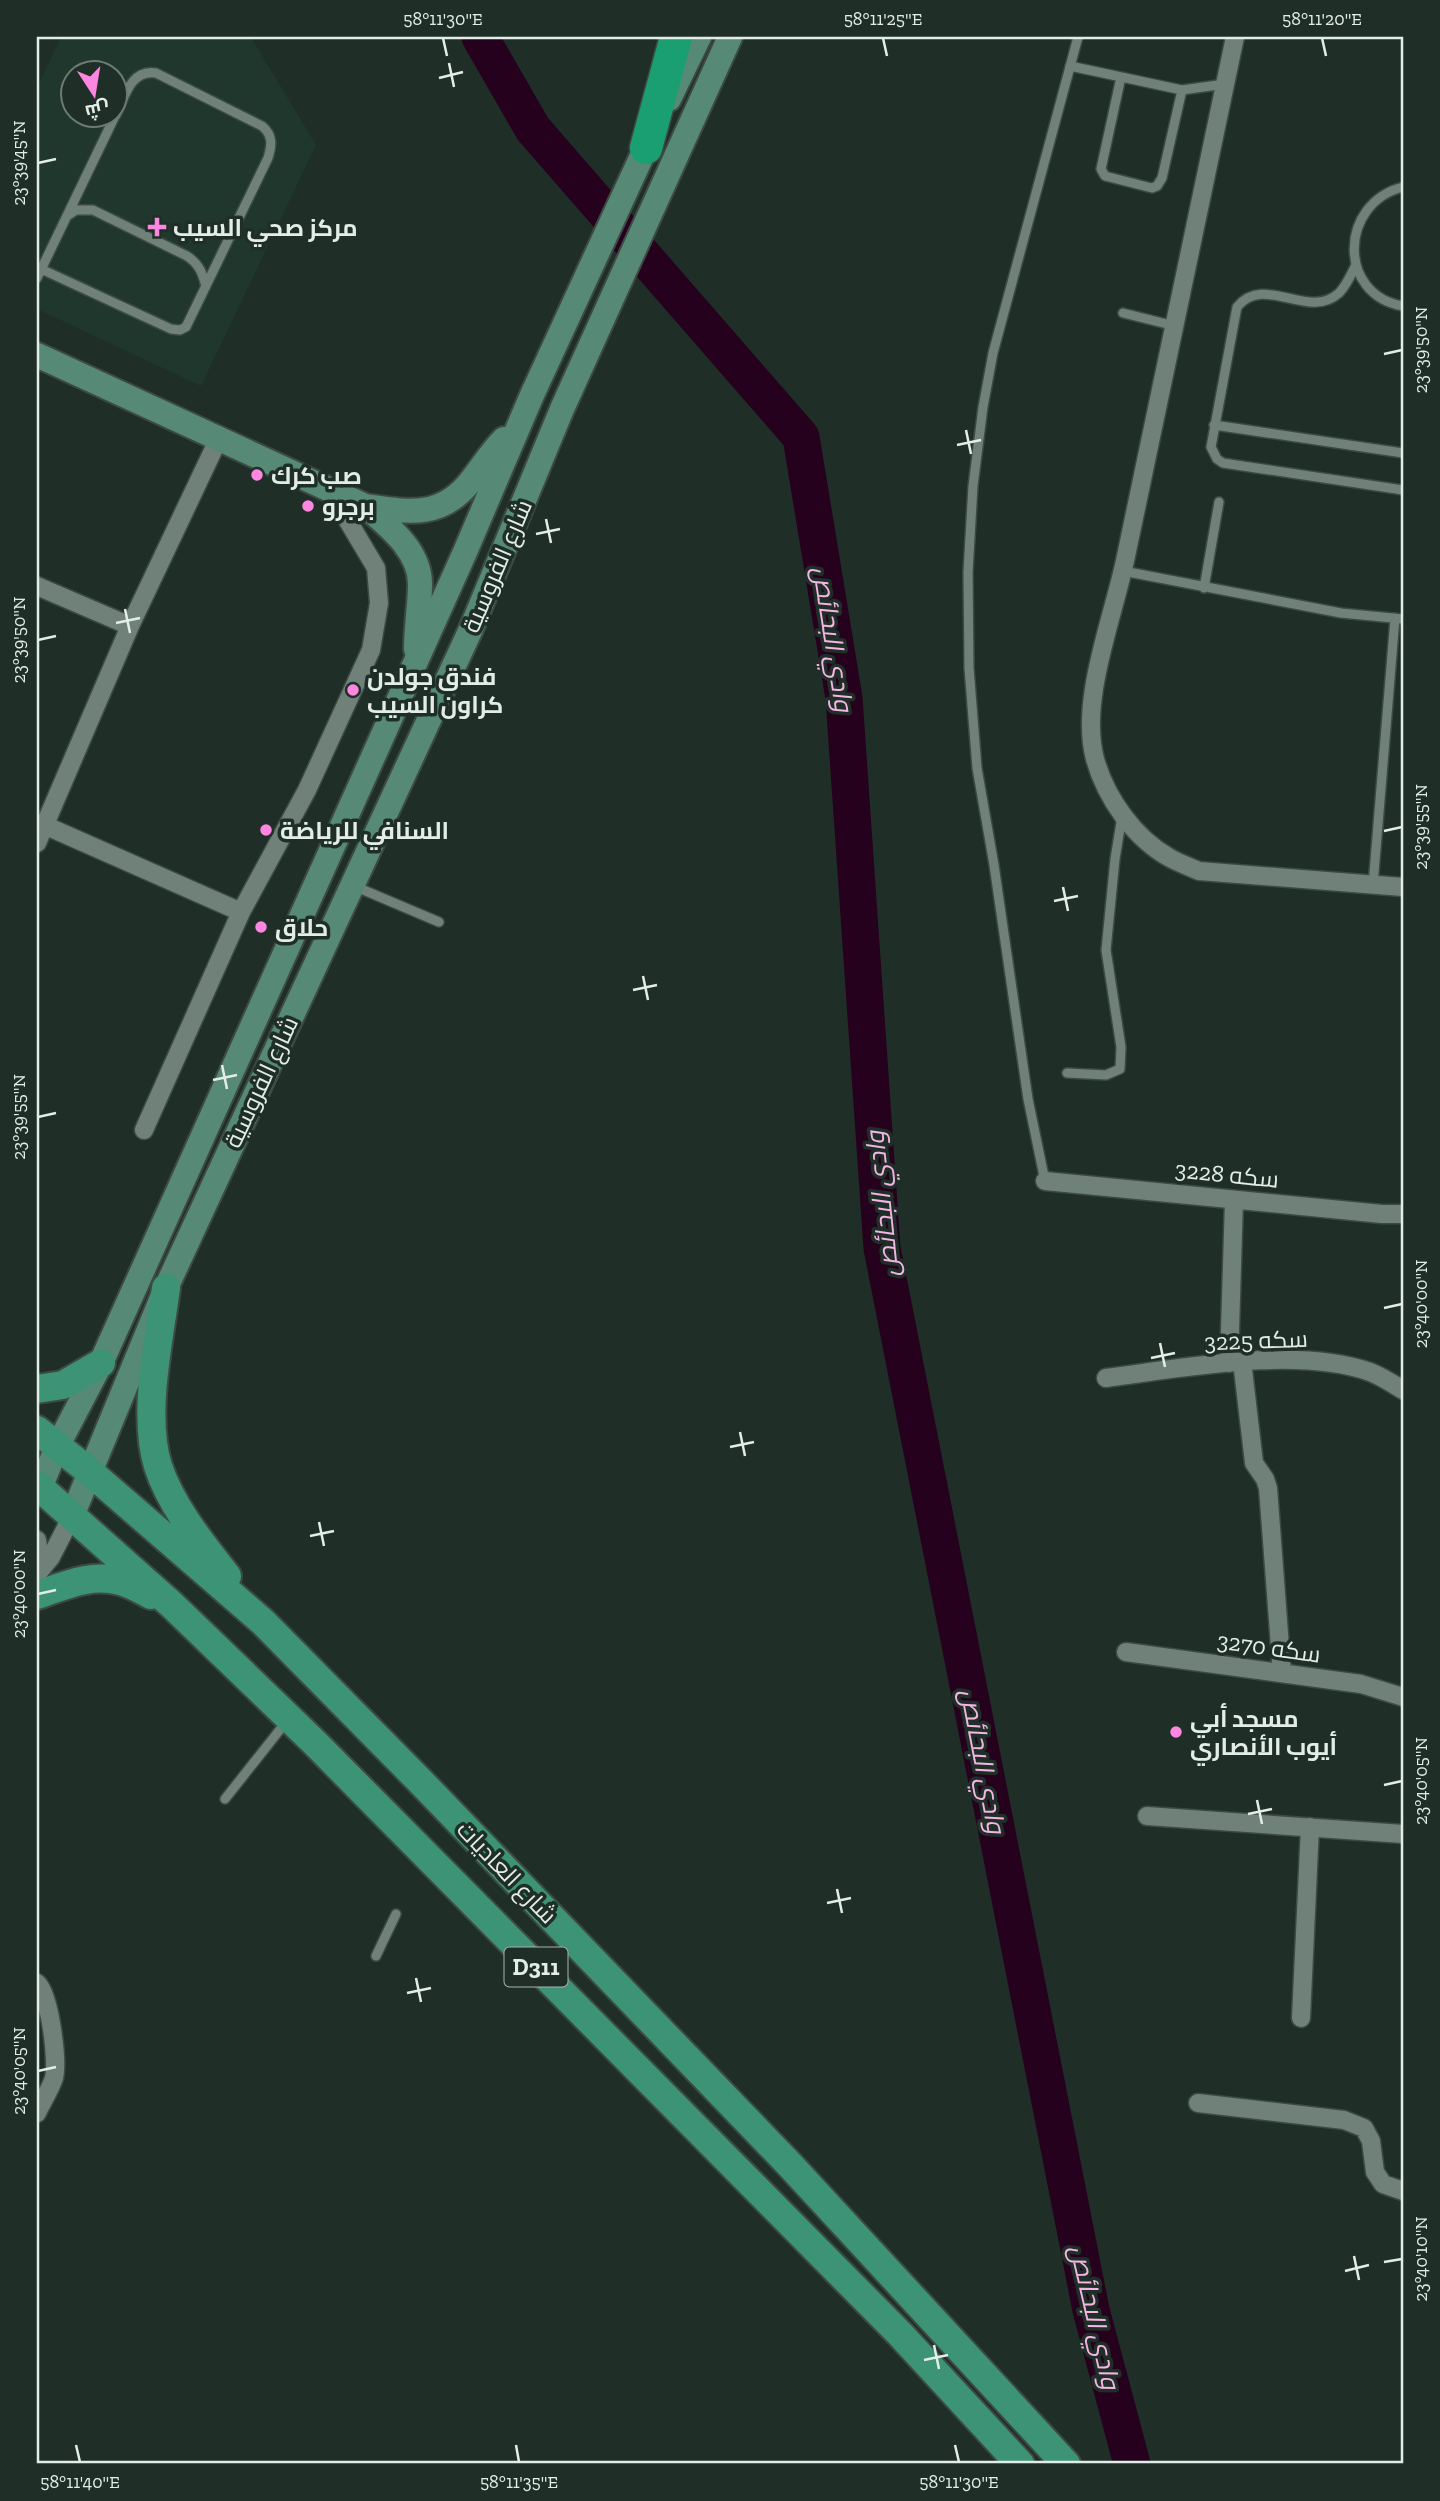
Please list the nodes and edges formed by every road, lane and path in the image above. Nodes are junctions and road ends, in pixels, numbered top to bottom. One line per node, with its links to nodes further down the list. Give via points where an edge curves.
1 (676, 37): 12 (highway)
2 (699, 37): 12 (main road, شارع الفروسية)
3 (730, 37): 41 (main road, شارع الفروسية, via 562,409 471,629)
4 (1078, 37): 6 (lane)
5 (1235, 37): 9 (street)
6 (1070, 66): 7 (lane); 48 (lane, via 993,353 973,486 968,572 977,768)
7 (1121, 76): 10 (lane); 10 (lane, via 1101,169 1110,178 1147,187 1157,186 1162,178)
8 (130, 84): 19 (lane, via 141,73 165,76 256,123 270,136 268,158)
9 (1225, 84): 10 (lane); 22 (street)
10 (1182, 90)
11 (108, 130): 16 (lane)
12 (646, 148): 24 (main road, شارع الفروسية)
13 (1403, 179): 15 (lane)
14 (1403, 187): 15 (lane)
15 (1391, 190): 17 (lane, via 1364,213 1356,230)
16 (66, 216): 18 (lane); 19 (lane, via 76,210 93,210 187,256 203,272)
17 (1356, 265): 20 (lane, via 1378,296); 25 (lane, via 1338,294 1326,301 1264,293 1244,298 1234,316)
18 (39, 273): 19 (lane, via 180,330 186,327)
19 (206, 286)
20 (1403, 306)
21 (1123, 313): 22 (lane)
22 (1175, 326): 32 (street)
23 (37, 355): 26 (main road)
24 (520, 424): 31 (main road, via 468,485 444,504 422,512); 37 (main road, شارع الفروسية)
25 (1214, 425): 27 (lane); 29 (lane, via 1211,447 1223,463)
26 (219, 438): 28 (main road); 36 (street)
27 (1403, 453)
28 (329, 489): 31 (main road); 44 (street, via 376,568 379,603 371,650 307,790)
29 (1403, 490)
30 (1219, 502): 34 (lane)
31 (365, 506): 37 (main road, via 402,541 416,563 420,583)
32 (1123, 571): 34 (lane); 38 (street, via 1092,696 1090,728 1106,788)
33 (37, 586): 36 (street)
34 (1204, 587): 35 (lane)
35 (1399, 619): 42 (lane)
36 (130, 626): 39 (street)
37 (416, 660): 53 (main road, شارع الفروسية)
38 (1122, 814): 42 (street, via 1169,858 1199,871); 46 (lane, via 1106,950 1121,1047 1120,1069 1106,1074)
39 (44, 825): 40 (street); 44 (street)
40 (37, 843)
41 (353, 885): 45 (lane); 51 (main road, شارع الفروسية)
42 (1373, 885): 43 (street)
43 (1403, 887)
44 (241, 912): 47 (street)
45 (439, 922)
46 (1067, 1073)
47 (144, 1129)
48 (1045, 1181): 49 (street, سكه 3228)
49 (1234, 1200): 50 (street, سكه 3228); 52 (street)
50 (1403, 1214)
51 (166, 1289): 58 (main road, شارع الفروسية); 64 (main road, via 152,1401 152,1436 159,1466 177,1507)
52 (1235, 1362): 54 (street, سكه 3225); 56 (street, سكه 3225, via 1341,1364 1372,1373); 66 (street, via 1254,1462 1268,1489)
53 (101, 1363): 55 (main road, via 63,1384); 57 (main road, شارع الفروسية)
54 (1106, 1378)
55 (37, 1389)
56 (1403, 1390)
57 (47, 1439): 58 (main road, شارع العاديات / D311); 59 (main road, شارع الفروسية)
58 (90, 1472): 60 (main road, شارع الفروسية); 64 (main road, شارع العاديات / D311)
59 (38, 1490): 60 (main road, شارع العاديات / D311)
60 (72, 1516): 62 (street); 63 (main road, شارع العاديات / D311)
61 (37, 1540): 62 (street)
62 (38, 1579): 63 (main road, via 120,1581)
63 (172, 1605): 68 (main road, شارع العاديات / D311)
64 (262, 1622): 81 (main road, شارع العاديات / D311, via 780,2155)
65 (1126, 1652): 66 (street, سكه 3270)
66 (1282, 1673): 67 (street, سكه 3270, via 1361,1684)
67 (1403, 1697)
68 (289, 1718): 69 (lane); 80 (main road, شارع العاديات / D311, via 900,2334)
69 (225, 1799)
70 (1147, 1816): 71 (street)
71 (1310, 1827): 72 (street); 76 (street)
72 (1403, 1834)
73 (396, 1914): 74 (lane)
74 (376, 1956)
75 (37, 1983): 78 (street, via 52,2027 55,2069)
76 (1301, 2018)
77 (1198, 2103): 79 (street, via 1344,2120 1364,2128 1371,2141 1375,2172 1383,2184)
78 (37, 2113)
79 (1403, 2191)
80 (1020, 2464)
81 (1066, 2464)

